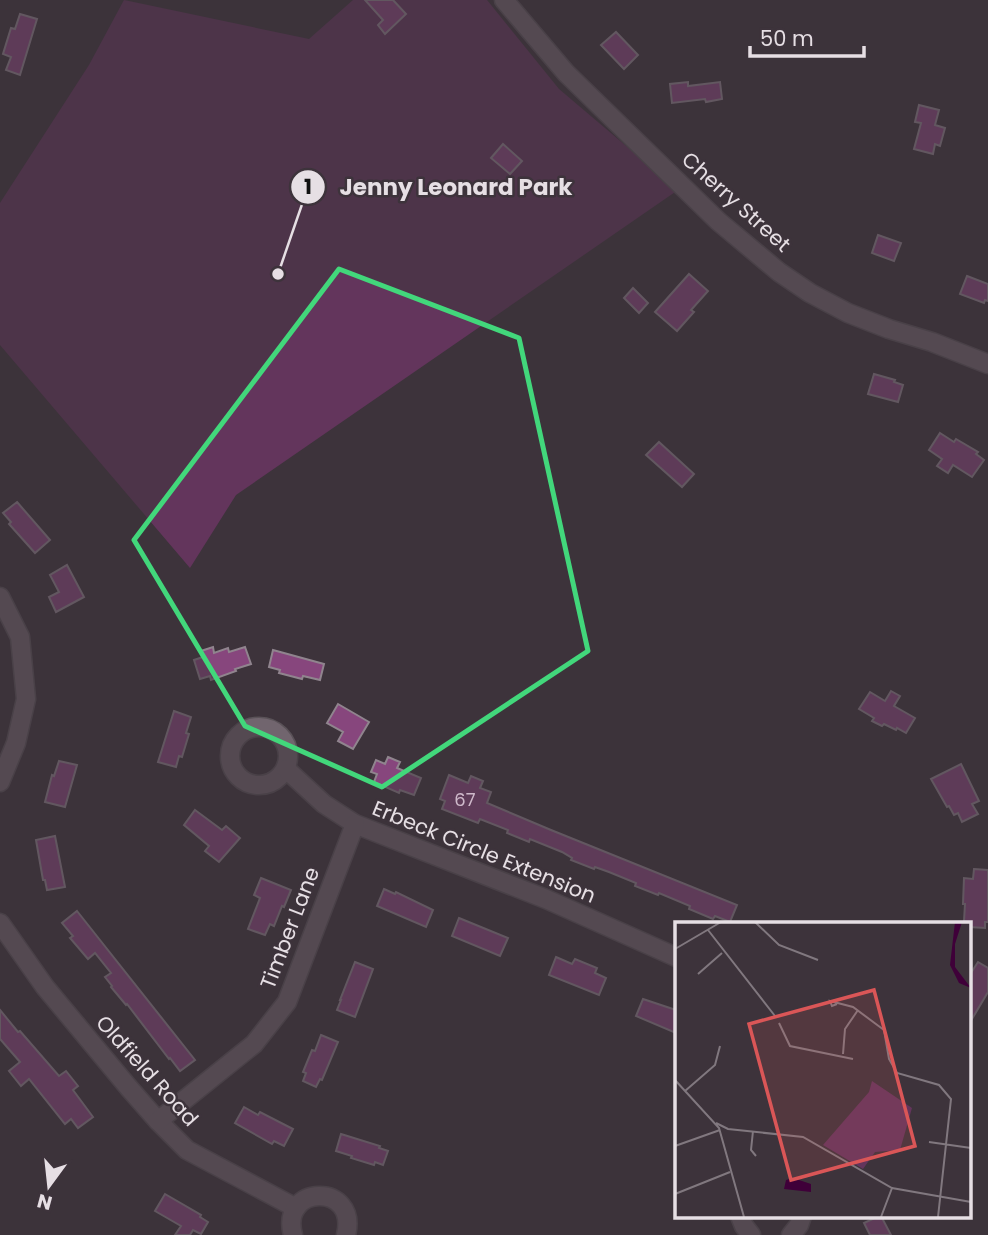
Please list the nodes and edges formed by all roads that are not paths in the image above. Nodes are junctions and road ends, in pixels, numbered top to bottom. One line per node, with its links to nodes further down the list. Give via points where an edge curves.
1 (504, 0): 2 (street, Cherry Street, via 566,73 718,221 779,272 848,313)
2 (988, 364)
3 (0, 597): 5 (street, via 20,638 26,699 16,743)
4 (286, 769): 6 (street, Erbeck Circle Extension, via 324,804)
5 (0, 782)
6 (355, 824): 8 (street, Erbeck Circle Extension, via 546,899); 9 (street, Timber Lane, via 287,1002 254,1044)
7 (0, 923): 9 (street, Oldfield Road, via 45,987)
8 (675, 956)
9 (158, 1121): 10 (street, Oldfield Road, via 187,1150)
10 (296, 1208): 13 (street); 14 (street, via 319,1195 337,1201 347,1216)
11 (741, 1218): 15 (street)
12 (801, 1218): 16 (street)
13 (293, 1235)
14 (346, 1235)
15 (751, 1235)
16 (791, 1235)

